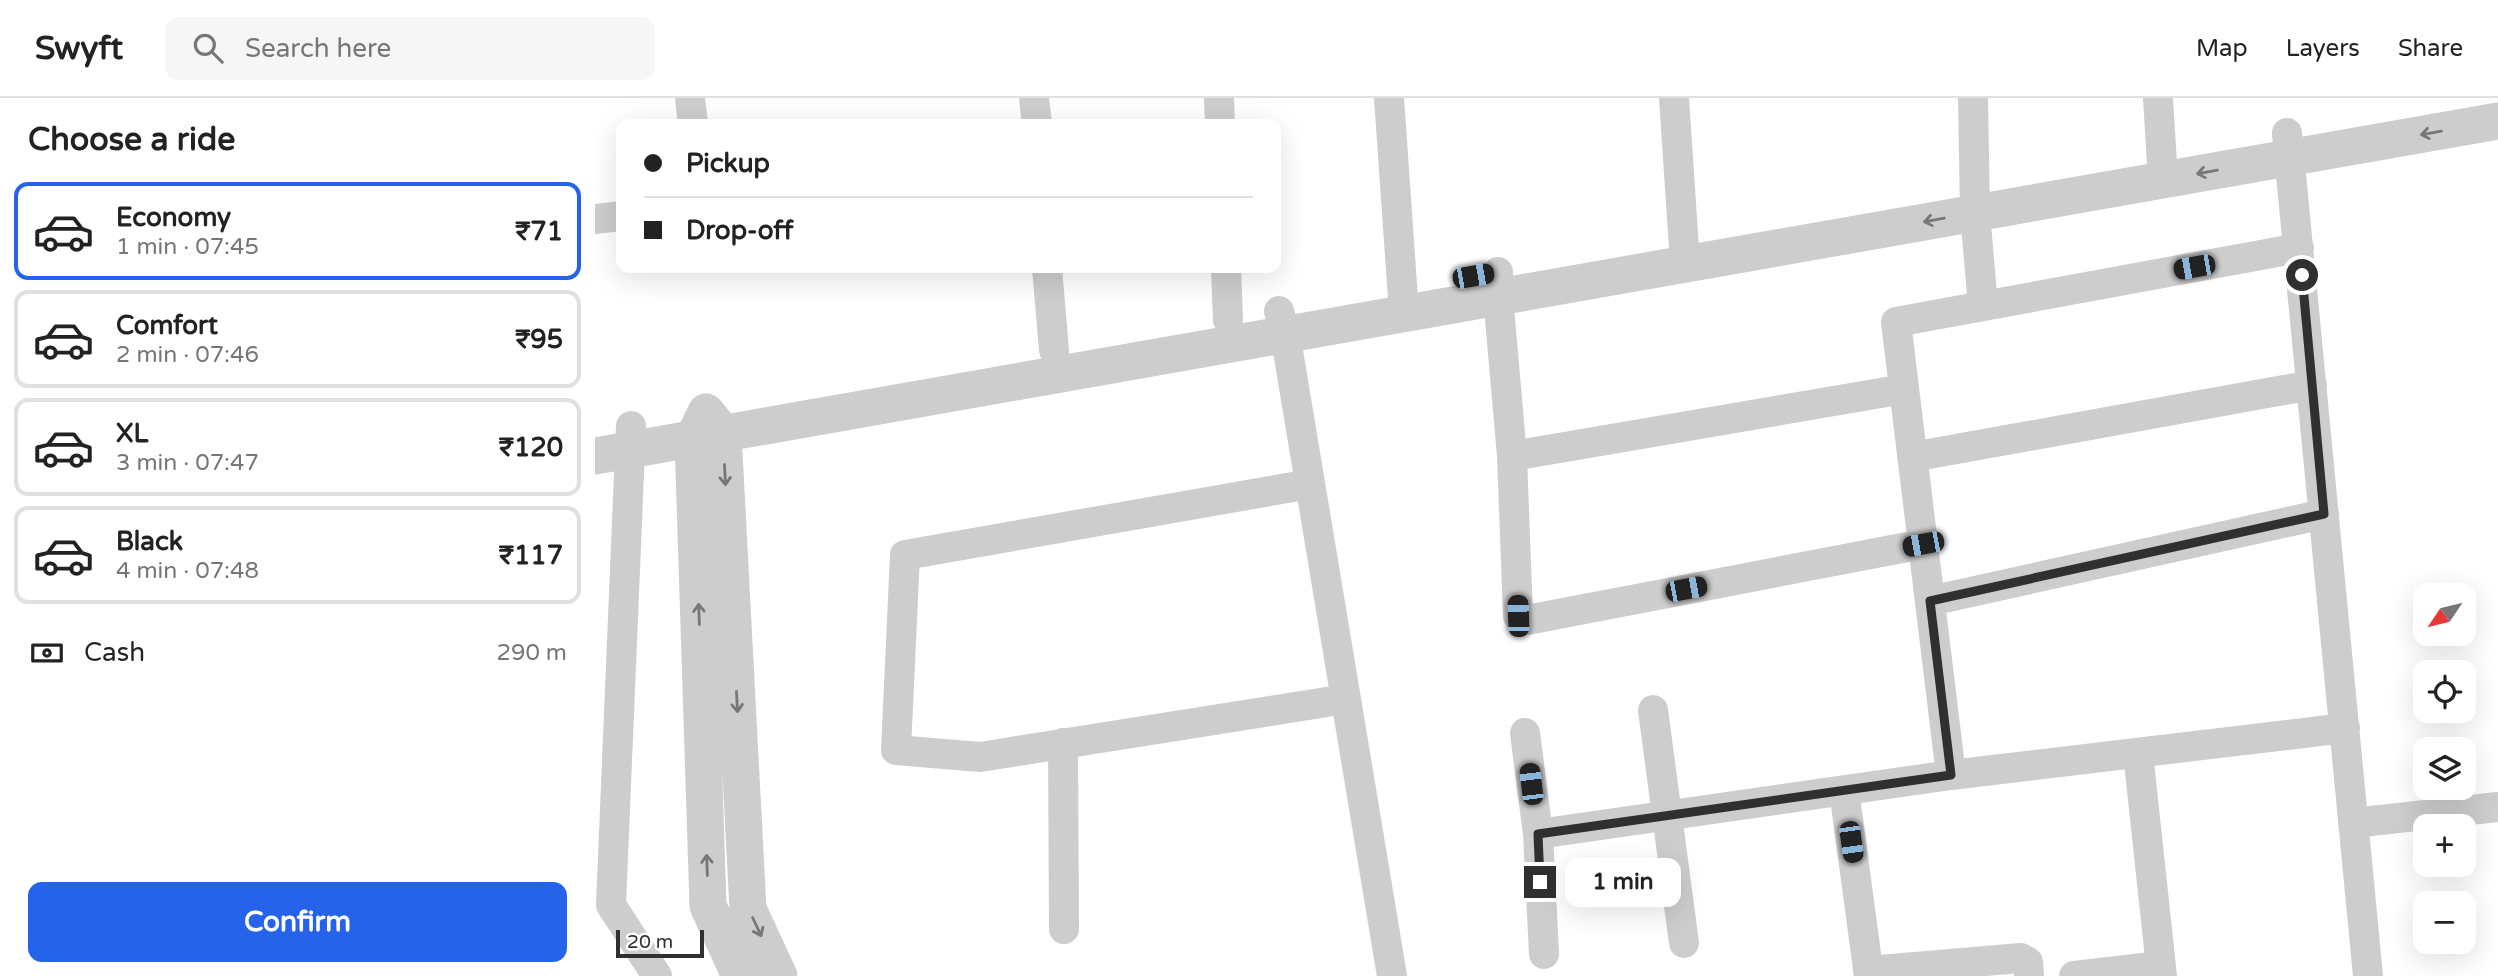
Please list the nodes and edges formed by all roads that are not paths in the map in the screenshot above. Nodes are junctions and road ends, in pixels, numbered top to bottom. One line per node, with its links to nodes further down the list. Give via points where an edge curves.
1 (690, 98): 9 (street)
2 (1034, 98): 10 (street)
3 (1219, 98): 11 (street)
4 (1389, 98): 23 (street)
5 (1674, 98): 19 (street)
6 (1973, 98): 15 (street)
7 (2158, 98): 14 (street)
8 (2485, 98): 13 (street)
9 (692, 119)
10 (1036, 119)
11 (1220, 119)
12 (2498, 121): 13 (street, one-way to 13)
13 (2289, 145): 14 (street); 18 (street)
14 (2161, 168): 15 (street)
15 (1975, 200): 19 (street); 24 (street)
16 (616, 216): 17 (street)
17 (595, 219)
18 (2299, 248): 24 (street); 28 (street)
19 (1684, 251): 22 (street)
20 (1047, 273): 27 (street)
21 (1226, 273): 25 (street)
22 (1498, 284): 23 (street); 34 (street)
23 (1402, 301): 26 (street)
24 (1983, 306): 29 (street, via 1896,322)
25 (1228, 320): 26 (street); 27 (street)
26 (1282, 322): 30 (street); 36 (street)
27 (1054, 350): 30 (street)
28 (2312, 385): 35 (street); 37 (street)
29 (1904, 389): 34 (street); 35 (street)
30 (707, 428): 32 (street); 58 (street, one-way to 30, via 708,906); 59 (street, one-way to 59, via 748,909)
31 (595, 432): 32 (street)
32 (631, 438): 33 (street); 57 (street, via 611,905)
33 (595, 456)
34 (1512, 456): 38 (street, via 1518,616 1527,620)
35 (1912, 457): 38 (street)
36 (1310, 484): 40 (street); 44 (street, via 905,555 895,750 981,757)
37 (2324, 514): 39 (street); 42 (street)
38 (1923, 544): 39 (street)
39 (1930, 601): 46 (street)
40 (1346, 699): 44 (street); 60 (street)
41 (1653, 710): 49 (street)
42 (2344, 728): 45 (street); 50 (street)
43 (1525, 733): 51 (street)
44 (1063, 743): 52 (street)
45 (2138, 753): 46 (street); 55 (street)
46 (1951, 775): 47 (street)
47 (1844, 790): 49 (street); 56 (street)
48 (2498, 807): 50 (street)
49 (1667, 816): 51 (street); 53 (street)
50 (2353, 823): 63 (street)
51 (1538, 834): 54 (street)
52 (1064, 929)
53 (1684, 943)
54 (1544, 954)
55 (2161, 971): 62 (street)
56 (1868, 974): 61 (street, via 2021,958 2028,962)
57 (657, 976)
58 (740, 976)
59 (779, 976)
60 (1392, 976)
61 (2029, 976)
62 (2074, 976)
63 (2368, 976)

